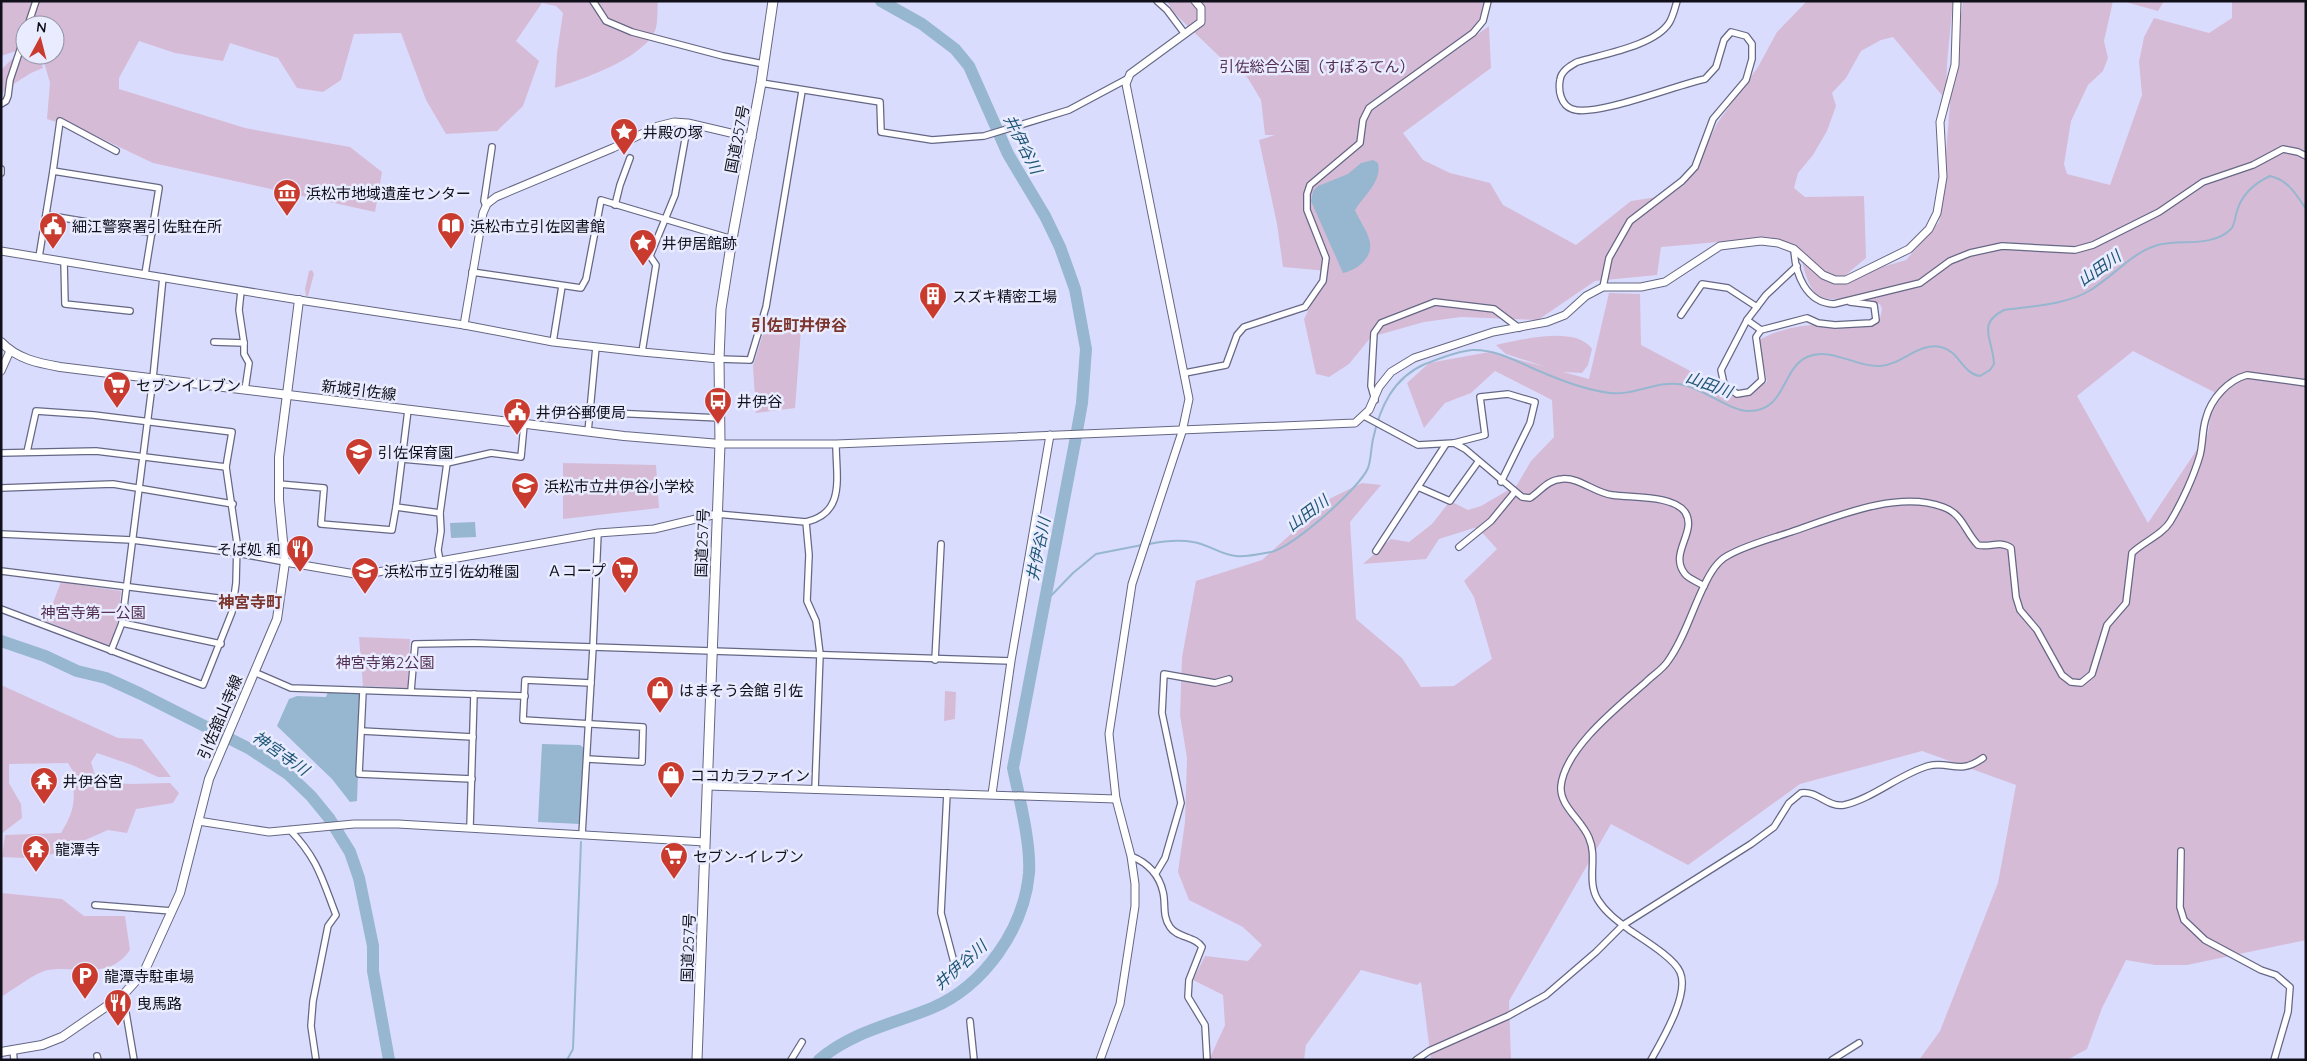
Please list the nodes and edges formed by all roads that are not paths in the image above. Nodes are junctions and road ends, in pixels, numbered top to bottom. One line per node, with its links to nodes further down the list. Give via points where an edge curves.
1 (36, 1): 9 (street)
2 (593, 1): 11 (street, via 606,22 632,32)
3 (773, 1): 11 (highway, 国道257号)
4 (1157, 1): 10 (street)
5 (1195, 1): 10 (street, via 1201,8 1201,22)
6 (1488, 1): 61 (street, via 1483,21 1473,33 1369,108 1363,120 1360,142 1310,185 1307,210 1326,258 1323,281 1305,307 1244,327 1237,335 1226,364)
7 (1677, 1): 41 (street, via 1670,22 1650,40 1578,62 1568,67 1560,77 1559,89 1566,105 1573,110 1594,110 1705,79 1716,67 1724,40 1731,32 1746,36 1752,44 1746,80 1713,119 1695,167 1630,221 1609,258)
8 (1957, 1): 32 (street, via 1955,65 1940,122 1942,177 1937,213 1929,229 1909,249 1846,280 1823,275)
9 (31, 15)
10 (1185, 34): 13 (street)
11 (764, 64): 14 (highway, 国道257号)
12 (15, 65): 16 (street, via 8,96)
13 (1127, 79): 15 (street, via 1069,110 984,136 932,140 881,132 880,102); 61 (street, via 1154,230)
14 (761, 83): 15 (street); 18 (highway, 国道257号)
15 (802, 91): 59 (street, via 766,307 750,360)
16 (1, 104)
17 (688, 123): 18 (street); 27 (street, via 658,126 496,197); 29 (street, via 674,195)
18 (752, 138): 31 (highway, 国道257号)
19 (492, 147): 27 (street)
20 (116, 151): 24 (street, via 60,121)
21 (2306, 156): 44 (street, via 2283,150 2254,165 2203,182 2158,212 2093,245 2075,250 2002,246 1970,253 1950,261 1920,283)
22 (630, 158): 26 (street)
23 (1, 169): 25 (street)
24 (53, 171): 28 (street); 30 (street, via 159,188)
25 (1, 173)
26 (615, 205): 29 (street); 40 (street, via 601,200 586,279 581,288)
27 (486, 206): 37 (street)
28 (46, 215): 30 (street); 34 (street)
29 (665, 220): 31 (street); 58 (street, via 650,256 656,265)
30 (152, 232): 38 (street)
31 (732, 239): 59 (highway, 国道257号, via 721,309)
32 (1794, 249): 36 (street); 41 (street, via 1760,241 1720,246 1665,282 1642,288)
33 (1, 250): 34 (street)
34 (39, 257): 35 (street)
35 (64, 261): 38 (street); 46 (street, via 65,304)
36 (1797, 266): 44 (street, via 1802,284 1813,299 1825,304); 45 (street)
37 (472, 272): 40 (street); 49 (street)
38 (144, 274): 39 (street)
39 (163, 277): 42 (street); 62 (street)
40 (562, 286): 54 (street)
41 (1603, 287): 50 (street, via 1586,296 1565,315)
42 (241, 291): 43 (street); 55 (street, via 239,310)
43 (299, 300): 49 (street); 65 (main road, 引佐舘山寺線)
44 (1844, 301): 51 (street, via 1874,305 1876,320 1835,325 1818,324 1807,318)
45 (1757, 307): 47 (street, via 1728,288 1702,284); 48 (street)
46 (130, 312)
47 (1681, 315)
48 (1747, 320): 51 (street); 51 (street, via 1721,370 1724,384 1737,394 1749,392 1762,380 1756,337)
49 (464, 325): 54 (street)
50 (1519, 328): 66 (street, via 1493,332 1414,358 1391,372 1379,387); 66 (street, via 1494,309 1435,302 1381,323 1374,332 1371,386)
51 (1761, 330)
52 (1, 342): 57 (main road, 新城引佐線)
53 (214, 342): 55 (street)
54 (553, 342): 56 (street)
55 (244, 343): 64 (street, via 244,354 249,363)
56 (596, 347): 58 (street); 68 (street)
57 (10, 351): 60 (street); 62 (main road, 新城引佐線, via 40,363)
58 (642, 352): 59 (street)
59 (719, 359): 69 (highway, 国道257号)
60 (1, 371)
61 (1185, 373): 74 (street, via 1189,399)
62 (153, 378): 64 (main road, 新城引佐線); 71 (street)
63 (2306, 383): 108 (street, via 2247,375 2227,386 2216,399 2205,419 2200,455 2177,508 2165,528 2132,553 2126,603 2107,625 2092,674 2081,684 2062,676 2037,630 2020,610 2011,548 1998,544 1978,545 1958,515 1938,505 1909,502 1871,506 1748,546 1725,556 1711,571)
64 (245, 390): 65 (main road, 新城引佐線)
65 (286, 395): 67 (main road, 新城引佐線); 88 (main road, 引佐舘山寺線)
66 (1375, 400): 70 (street)
67 (408, 410): 72 (main road, 新城引佐線); 83 (street)
68 (590, 412): 69 (street); 73 (street)
69 (720, 418): 76 (highway, 国道257号)
70 (1367, 418): 74 (street, via 1355,423); 78 (street, via 1418,444)
71 (146, 423): 80 (street, via 36,411); 82 (street); 86 (street, via 232,432)
72 (524, 424): 73 (main road, 新城引佐線); 85 (street, via 521,457 492,453)
73 (588, 432): 76 (main road, 新城引佐線)
74 (1182, 432): 75 (street); 137 (street, via 1146,537 1126,614 1109,734)
75 (1050, 435): 77 (street); 119 (street)
76 (720, 444): 77 (street); 96 (highway, 国道257号)
77 (836, 444): 97 (street, via 833,506 817,519)
78 (1446, 444): 79 (street); 89 (street)
79 (1454, 444): 84 (street); 87 (street, via 1485,435 1480,397 1508,394 1535,402 1530,423)
80 (27, 452): 81 (street); 82 (street, via 96,451)
81 (1, 453)
82 (142, 457): 86 (street); 91 (street)
83 (402, 459): 85 (street); 94 (street)
84 (1478, 462): 87 (street); 89 (street, via 1450,501)
85 (447, 463): 95 (street)
86 (226, 467): 93 (street)
87 (1501, 482): 92 (street)
88 (279, 484): 94 (street, via 324,488 320,524 392,530); 106 (main road, 引佐舘山寺線)
89 (1418, 487): 103 (street)
90 (1, 488): 91 (street, via 113,484)
91 (138, 488): 93 (street); 100 (street)
92 (1514, 493): 102 (street, via 1491,521); 108 (street, via 1530,498 1550,482 1564,478 1607,494 1678,504 1689,523 1679,554 1680,564 1685,575)
93 (233, 504): 104 (street)
94 (396, 507): 95 (street)
95 (440, 512): 105 (street)
96 (717, 514): 97 (street); 98 (street, via 654,528); 116 (highway, 国道257号)
97 (806, 522): 117 (street, via 809,555 807,601 816,621)
98 (598, 533): 105 (street); 114 (street)
99 (1, 534): 100 (street)
100 (132, 540): 104 (street); 109 (street)
101 (941, 544): 118 (street)
102 (1459, 547)
103 (1376, 551)
104 (237, 553): 106 (street); 110 (street)
105 (440, 561): 106 (street, via 361,575)
106 (285, 562): 120 (main road, 引佐舘山寺線, via 277,619)
107 (1, 571): 109 (street)
108 (1704, 586): 148 (street, via 1667,663 1608,716 1579,748 1566,767 1561,786 1563,800 1590,840 1592,889 1608,913)
109 (126, 588): 110 (street); 112 (street)
110 (234, 600): 113 (street)
111 (1, 609): 115 (street)
112 (122, 623): 113 (street); 115 (street)
113 (221, 644): 115 (street, via 203,685)
114 (593, 647): 116 (street); 122 (street); 124 (street, via 415,644)
115 (111, 651)
116 (712, 651): 117 (street); 133 (highway, 国道257号)
117 (820, 654): 118 (street); 134 (street)
118 (935, 660): 119 (street)
119 (1011, 661): 136 (street)
120 (254, 672): 123 (street, via 292,688); 138 (main road, 引佐舘山寺線, via 217,760)
121 (1229, 679): 145 (street, via 1215,683 1164,674 1162,713 1180,803 1165,858)
122 (591, 683): 126 (street, via 525,680); 127 (street)
123 (363, 691): 124 (street); 128 (street)
124 (411, 692): 125 (street)
125 (474, 694): 126 (street); 129 (street)
126 (525, 696): 127 (street, via 523,720)
127 (589, 724): 131 (street); 131 (street, via 643,727 642,762)
128 (362, 731): 129 (street); 132 (street, via 359,774)
129 (473, 737): 132 (street)
130 (1983, 758): 148 (street, via 1964,768 1931,765 1915,770 1844,805 1830,803 1813,793 1801,793 1789,804 1774,827)
131 (587, 759): 141 (street)
132 (472, 780): 139 (street)
133 (707, 786): 134 (street); 142 (highway, 国道257号)
134 (814, 790): 135 (street)
135 (947, 793): 136 (street); 149 (street, via 940,913)
136 (995, 795): 137 (street)
137 (1116, 799): 144 (street)
138 (198, 821): 140 (street, via 260,831); 147 (main road, 引佐舘山寺線)
139 (470, 828): 140 (street, via 354,824); 141 (street)
140 (294, 830): 158 (street, via 318,867 336,915 328,926 312,1001 311,1026)
141 (582, 836): 142 (street)
142 (705, 842): 159 (highway, 国道257号)
143 (2181, 850): 167 (street, via 2180,907 2184,920 2204,940 2276,975 2290,987 2288,1012)
144 (1131, 856): 145 (street, via 1142,860); 162 (street, via 1135,884 1131,932 1120,1004)
145 (1156, 873): 163 (street, via 1168,924 1176,934 1202,947 1189,980 1188,997 1205,1026)
146 (95, 905): 147 (street)
147 (172, 911): 150 (main road, 引佐舘山寺線, via 144,972)
148 (1623, 925): 164 (street, via 1546,995); 165 (street, via 1671,962 1680,971 1683,984 1681,998)
149 (956, 970)
150 (123, 995): 154 (main road, 引佐舘山寺線, via 62,1037 42,1045); 157 (street)
151 (970, 1021): 161 (street)
152 (802, 1042): 160 (street)
153 (1859, 1043): 166 (street)
154 (13, 1049): 155 (main road, 引佐舘山寺線); 156 (street)
155 (1, 1052)
156 (14, 1060)
157 (134, 1060)
158 (316, 1060)
159 (697, 1060)
160 (791, 1060)
161 (974, 1060)
162 (1100, 1060)
163 (1207, 1060)
164 (1416, 1060)
165 (1651, 1060)
166 (1832, 1060)
167 (2274, 1060)

